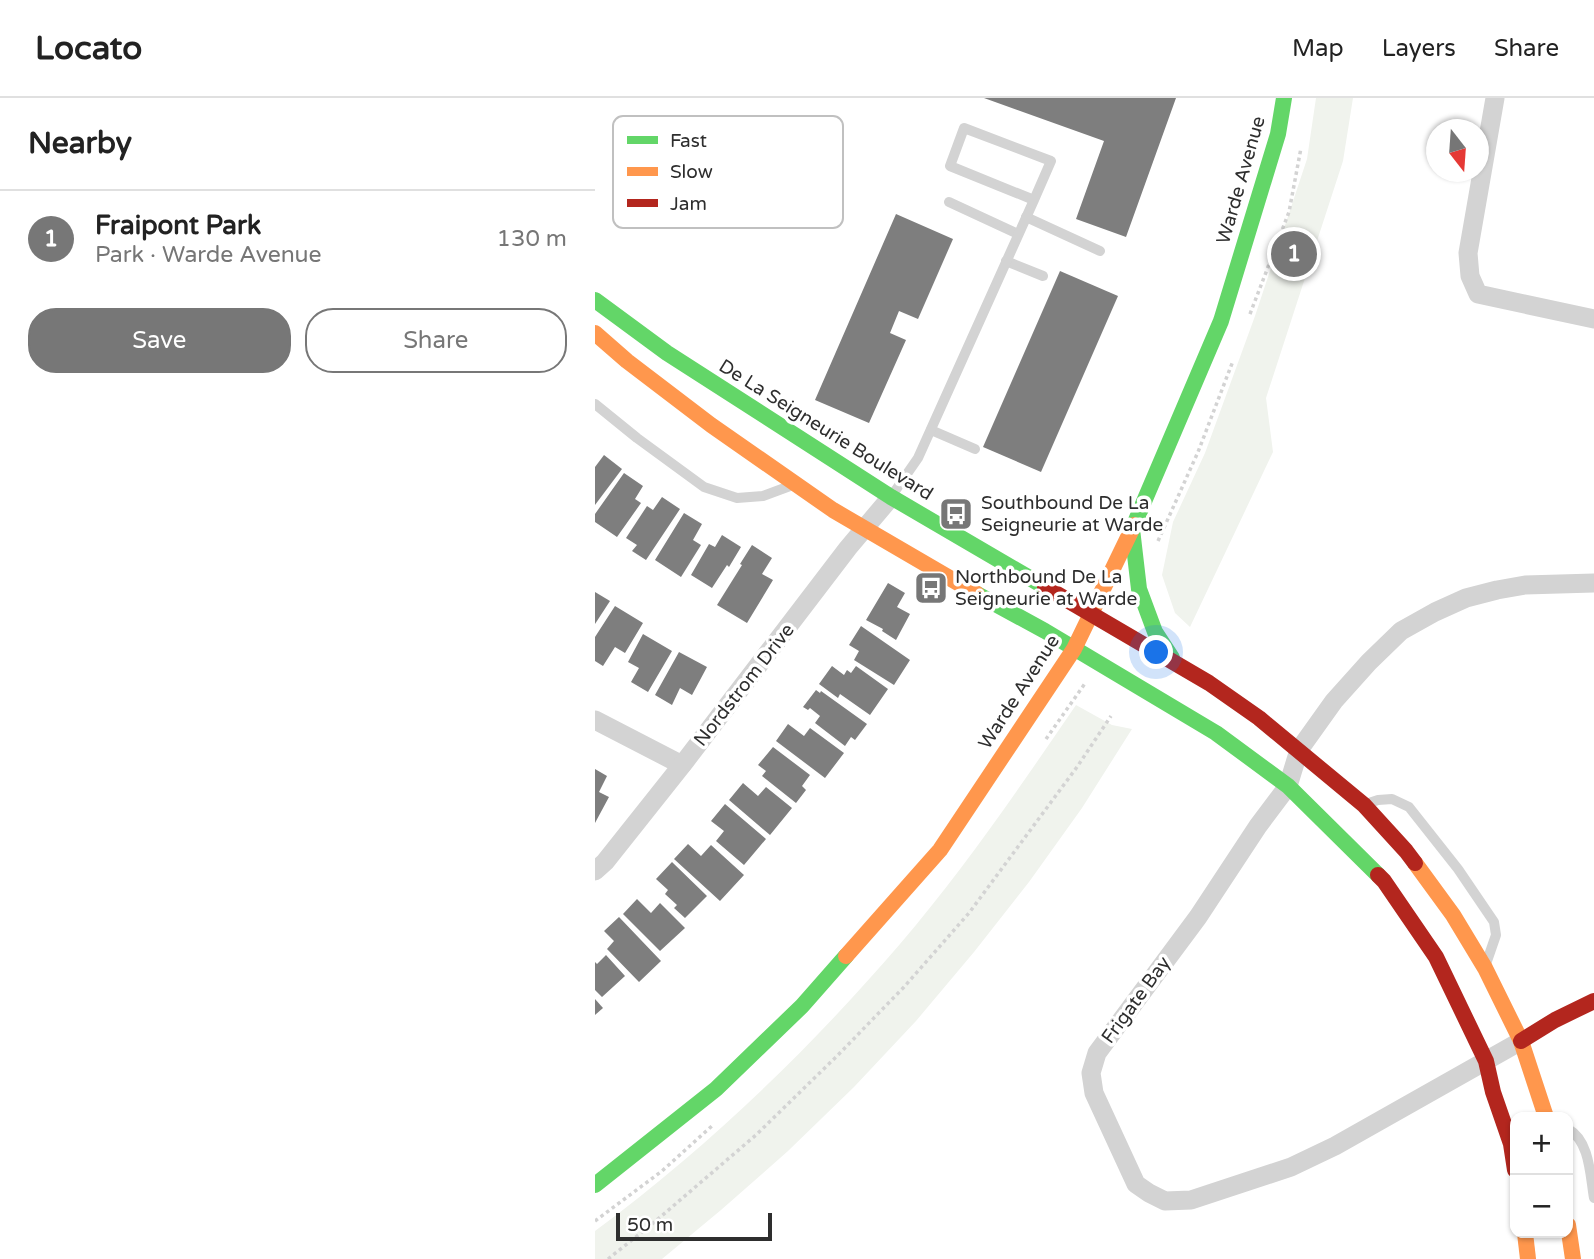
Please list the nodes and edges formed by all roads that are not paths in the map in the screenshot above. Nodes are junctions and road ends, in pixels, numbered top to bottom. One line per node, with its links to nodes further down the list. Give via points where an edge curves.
1 (1284, 98): 19 (street, Warde Avenue, via 1278,134 1221,321)
2 (1495, 98): 11 (street, via 1468,253 1470,276 1478,293)
3 (1034, 200): 3 (lane, via 1051,161 964,128 950,166); 5 (lane)
4 (949, 202): 6 (lane)
5 (1026, 217): 6 (lane); 7 (lane)
6 (1018, 234): 8 (lane)
7 (1100, 251)
8 (1006, 261): 9 (lane); 14 (lane)
9 (1043, 276)
10 (595, 300): 17 (street, De La Seigneurie Boulevard, via 667,354)
11 (1594, 318)
12 (595, 333): 16 (street, via 711,425)
13 (595, 404): 16 (lane, via 703,487 737,498 763,496)
14 (931, 430): 15 (lane); 17 (lane)
15 (975, 449)
16 (795, 483): 18 (street)
17 (891, 498): 18 (street, Nordstrom Drive); 21 (street, De La Seigneurie Boulevard)
18 (863, 529): 22 (street); 26 (street, Nordstrom Drive)
19 (1132, 529): 21 (street, Warde Avenue); 23 (street, via 1139,589 1155,632)
20 (1593, 588): 25 (street, Frigate Bay, via 1525,585 1466,598 1423,618 1401,631 1369,662)
21 (1091, 614): 22 (street, Warde Avenue); 23 (street, De La Seigneurie Boulevard)
22 (1074, 649): 27 (street, via 1216,733); 37 (street, Warde Avenue, via 940,850 802,1006 716,1089)
23 (1175, 663): 25 (street, De La Seigneurie Boulevard)
24 (595, 720): 26 (street)
25 (1299, 750): 27 (street, Frigate Bay); 28 (street, De La Seigneurie Boulevard)
26 (682, 765): 29 (street, Nordstrom Drive)
27 (1288, 786): 33 (street, via 1384,881 1436,957); 33 (street, Frigate Bay, via 1097,1053 1091,1073 1094,1093 1136,1184 1165,1201 1191,1200 1291,1167)
28 (1364, 805): 30 (street, De La Seigneurie Boulevard, via 1422,872); 30 (lane, via 1392,799 1409,807 1458,869 1494,922 1496,935)
29 (595, 871)
30 (1485, 968): 32 (street, De La Seigneurie Boulevard)
31 (1594, 1001): 32 (street)
32 (1521, 1041): 33 (street, Frigate Bay); 34 (street, De La Seigneurie Boulevard)
33 (1486, 1061): 36 (street)
34 (1544, 1112)
35 (1573, 1132): 38 (lane, via 1585,1150)
36 (1510, 1141)
37 (595, 1185)
38 (1594, 1198)
39 (1526, 1238): 41 (street)
40 (1570, 1238): 42 (street)
41 (1528, 1259)
42 (1573, 1259)

